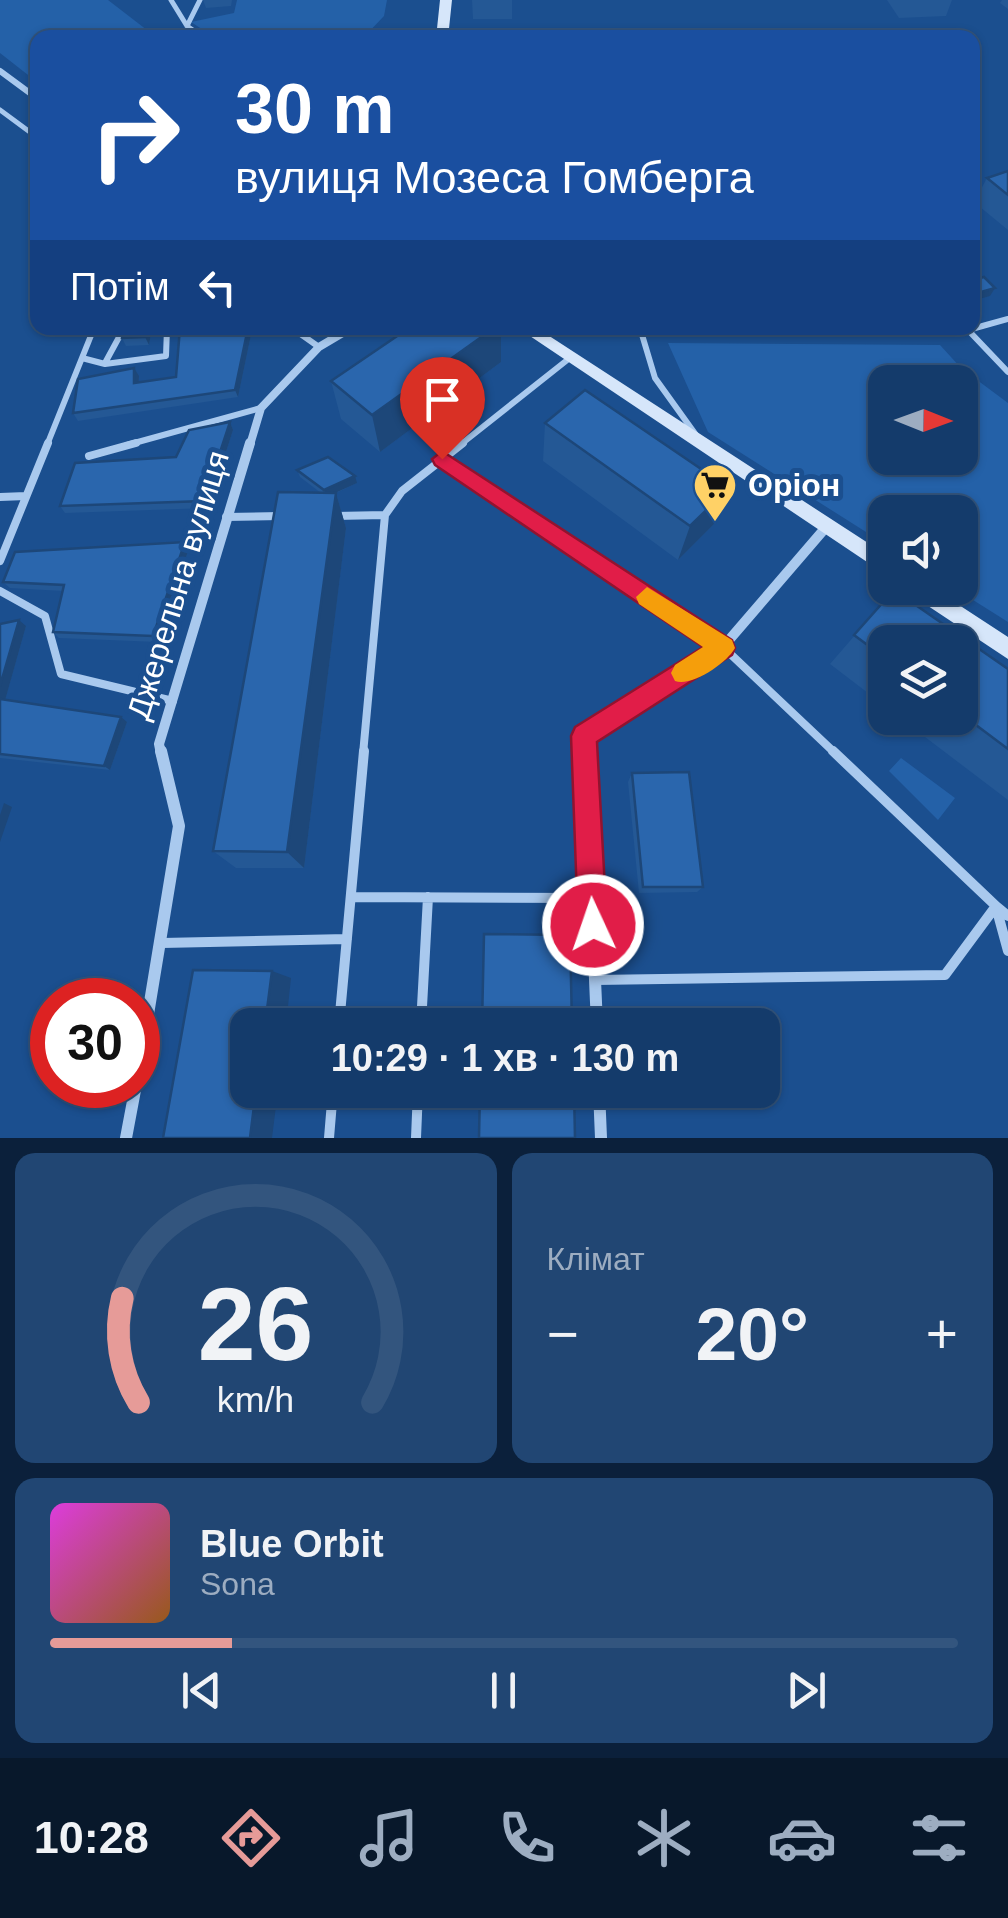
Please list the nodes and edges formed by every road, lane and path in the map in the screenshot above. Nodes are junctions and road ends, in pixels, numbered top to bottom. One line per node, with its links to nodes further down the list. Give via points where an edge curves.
1 (170, 0): 4 (lane)
2 (200, 0): 4 (lane)
3 (446, 0): 6 (street)
4 (187, 26): 5 (lane)
5 (193, 30)
6 (443, 30)
7 (0, 71): 8 (street)
8 (30, 93)
9 (0, 110): 10 (lane)
10 (30, 132)
11 (1008, 319): 12 (lane)
12 (980, 327)
13 (91, 335): 23 (lane)
14 (120, 335): 24 (lane)
15 (167, 335): 24 (lane, via 166,356)
16 (301, 335): 21 (lane)
17 (339, 335): 21 (street, Джерельна вулиця)
18 (537, 335): 22 (street)
19 (642, 335): 27 (lane, via 655,378)
20 (973, 335): 25 (lane)
21 (319, 348): 26 (street, Джерельна вулиця)
22 (571, 357): 27 (street); 29 (lane)
23 (82, 358): 24 (lane); 30 (lane)
24 (105, 364)
25 (1008, 372)
26 (261, 408): 28 (lane); 35 (street, Джерельна вулиця)
27 (698, 438): 36 (street)
28 (89, 456)
29 (442, 459): 32 (lane, via 402,491); 41 (lane)
30 (26, 496): 31 (lane); 38 (lane)
31 (0, 497)
32 (385, 515): 34 (lane); 45 (lane)
33 (286, 516): 35 (lane)
34 (325, 516)
35 (226, 517): 43 (street, Джерельна вулиця)
36 (826, 526): 37 (street); 41 (street)
37 (868, 554)
38 (0, 561)
39 (0, 591): 43 (lane, via 45,616 61,674)
40 (943, 605): 42 (street)
41 (723, 648): 46 (street, via 584,736); 47 (lane)
42 (1008, 649)
43 (173, 701): 50 (street, Джерельна вулиця, via 159,744 179,826)
44 (428, 896): 45 (lane); 46 (lane); 55 (lane)
45 (350, 897): 49 (lane)
46 (592, 898): 53 (street)
47 (996, 906): 48 (lane); 51 (lane); 53 (lane, via 945,975)
48 (1008, 916)
49 (347, 939): 50 (lane); 54 (lane)
50 (162, 942): 52 (street, Джерельна вулиця)
51 (1008, 951)
52 (156, 978)
53 (595, 980): 56 (street)
54 (341, 1008)
55 (423, 1008)
56 (596, 1008)
57 (132, 1108): 61 (street)
58 (332, 1108): 62 (lane)
59 (417, 1108): 63 (lane)
60 (600, 1108): 64 (street)
61 (126, 1138)
62 (329, 1138)
63 (416, 1138)
64 (601, 1138)

